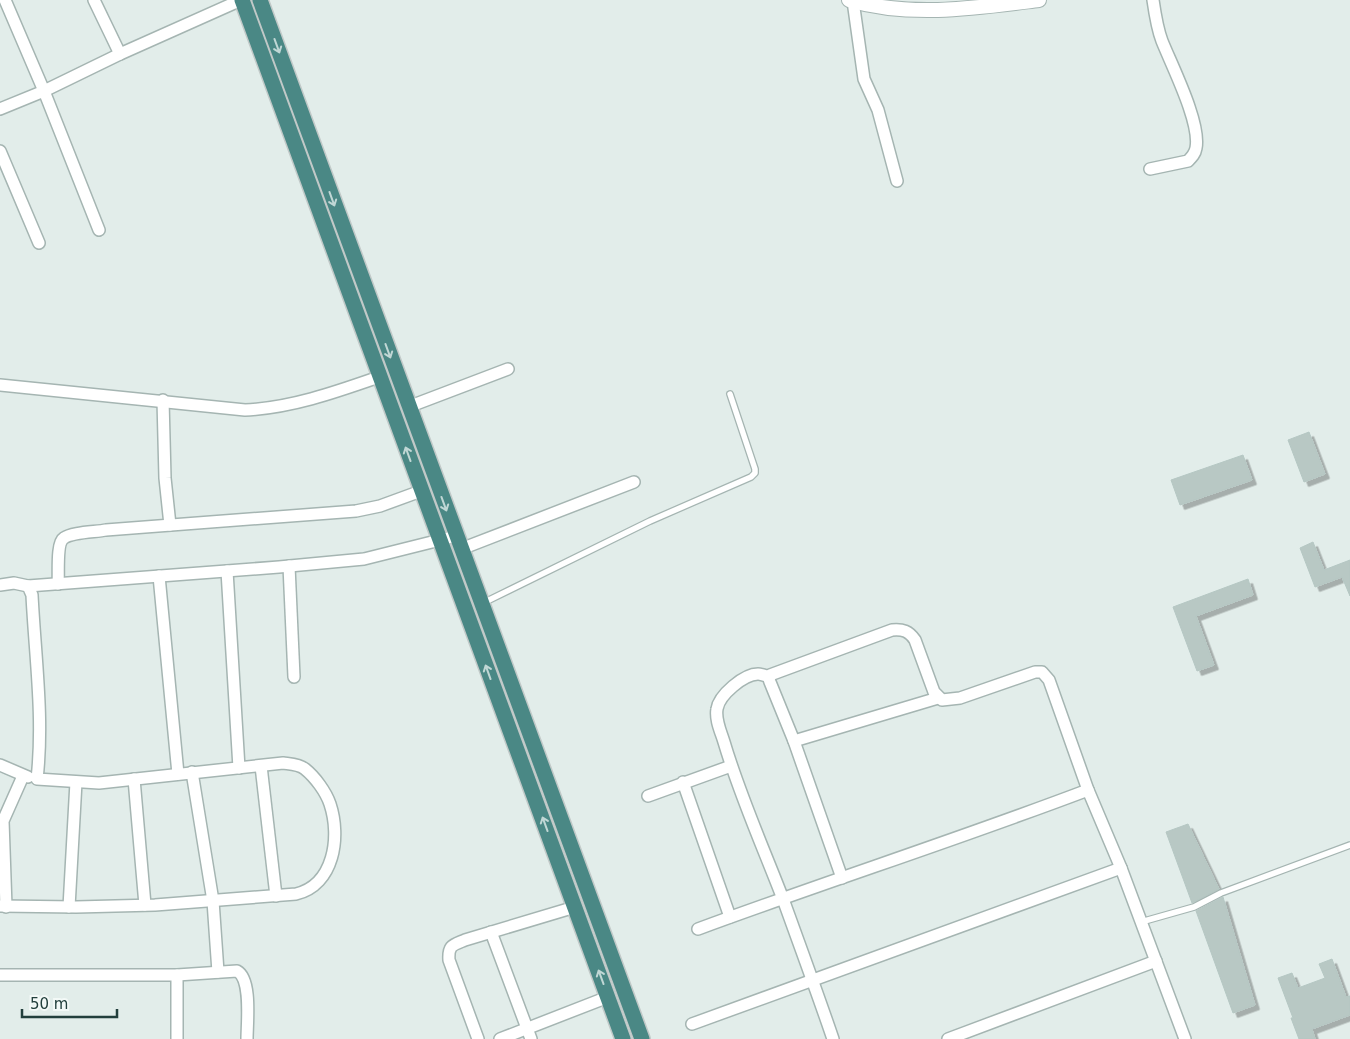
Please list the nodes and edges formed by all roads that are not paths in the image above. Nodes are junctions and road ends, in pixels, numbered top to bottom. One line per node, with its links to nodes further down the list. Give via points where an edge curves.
1 (5, 0): 10 (street)
2 (94, 0): 9 (street)
3 (242, 0): 9 (street); 18 (highway)
4 (260, 0): 22 (highway, one-way to 22)
5 (1039, 0): 8 (street)
6 (1153, 0): 13 (street, via 1158,30 1188,106 1196,148 1188,161)
7 (851, 1): 8 (street, via 919,10); 14 (street, via 864,79 878,110)
8 (947, 5)
9 (120, 54): 10 (street)
10 (44, 91): 11 (street); 15 (street)
11 (0, 109)
12 (0, 151): 16 (street)
13 (1150, 169)
14 (897, 180)
15 (99, 230)
16 (39, 243)
17 (508, 368): 22 (street)
18 (379, 377): 21 (street, via 270,408 245,410); 24 (highway, one-way to 18)
19 (0, 385): 21 (street)
20 (730, 394): 34 (lane, via 755,469 751,477 650,521)
21 (163, 400): 25 (street)
22 (408, 407): 27 (highway, one-way to 27)
23 (634, 482): 27 (street)
24 (421, 491): 25 (street, via 356,511); 26 (highway)
25 (170, 525): 31 (street, via 106,530 64,538 60,545)
26 (439, 540): 27 (street); 28 (street, via 364,559); 61 (highway, one-way to 26)
27 (458, 542): 34 (highway)
28 (289, 566): 29 (street); 35 (street)
29 (227, 571): 30 (street); 42 (street)
30 (160, 576): 31 (street); 44 (street)
31 (58, 584): 33 (street)
32 (0, 585): 33 (street)
33 (28, 586): 46 (street, via 32,595 40,723)
34 (481, 604): 79 (highway)
35 (294, 677)
36 (769, 677): 37 (street, via 901,629 915,640); 38 (street); 41 (street, via 760,674 744,678 718,704 718,722)
37 (938, 698): 38 (street); 50 (street, via 960,698 1042,672 1049,680)
38 (794, 741): 54 (street)
39 (0, 765): 45 (street)
40 (262, 766): 42 (street); 55 (street); 55 (street, via 283,763 306,769 326,794 334,815 334,850 324,874 310,890)
41 (731, 766): 49 (street); 56 (street)
42 (239, 768): 43 (street)
43 (192, 772): 44 (street); 57 (street)
44 (178, 774): 47 (street)
45 (23, 776): 46 (street); 59 (street, via 3,821)
46 (37, 779): 48 (street)
47 (134, 779): 48 (street); 58 (street)
48 (76, 782): 60 (street)
49 (683, 782): 51 (street); 62 (street)
50 (1088, 790): 53 (street); 54 (street)
51 (648, 796)
52 (1350, 845): 63 (lane, via 1221,893 1194,907)
53 (1121, 868): 63 (street); 70 (street)
54 (842, 878): 56 (street)
55 (276, 896): 57 (street)
56 (783, 898): 62 (street); 70 (street)
57 (213, 901): 58 (street); 67 (street)
58 (145, 905): 60 (street)
59 (3, 907): 60 (street)
60 (69, 907)
61 (576, 907): 65 (street); 71 (highway, one-way to 61)
62 (730, 917): 64 (street)
63 (1141, 922): 66 (street)
64 (698, 929)
65 (491, 932): 73 (street); 76 (street, via 454,944 448,951)
66 (1156, 961): 81 (street); 82 (street)
67 (218, 972): 69 (street); 75 (street, via 237,971 244,978 248,1000)
68 (0, 975): 69 (street)
69 (177, 975): 74 (street)
70 (812, 980): 72 (street); 80 (street)
71 (608, 997): 73 (street); 78 (highway)
72 (692, 1024)
73 (529, 1034): 77 (street)
74 (177, 1039)
75 (248, 1039)
76 (478, 1039)
77 (500, 1039)
78 (623, 1039)
79 (642, 1039)
80 (833, 1039)
81 (948, 1039)
82 (1185, 1039)

